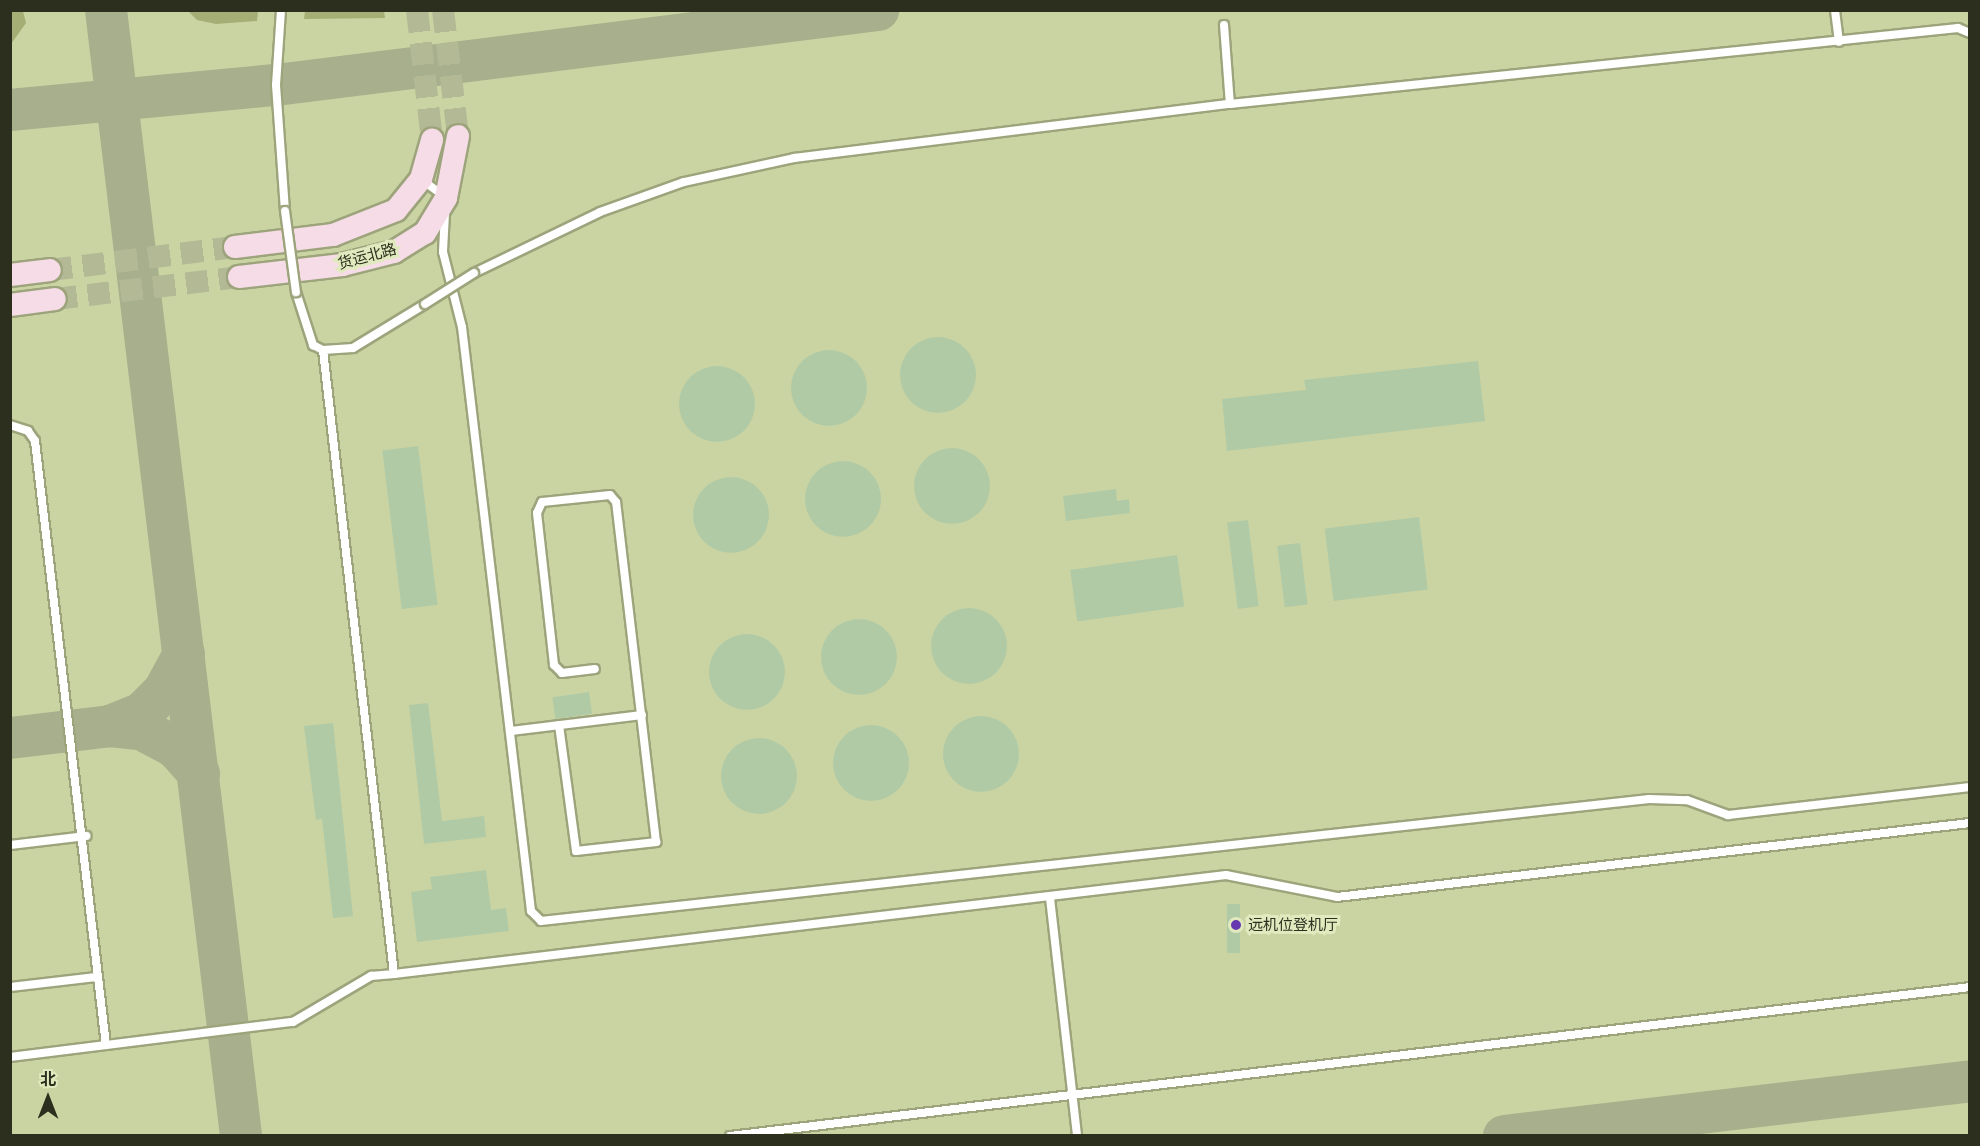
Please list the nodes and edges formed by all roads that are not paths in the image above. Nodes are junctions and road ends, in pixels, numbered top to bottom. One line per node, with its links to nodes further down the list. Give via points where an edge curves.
1 (281, 10): 17 (lane, bridge, via 276,85 285,211 296,292 313,345)
2 (1834, 10): 5 (lane)
3 (1224, 25): 6 (lane)
4 (1970, 33): 5 (lane, via 1958,28)
5 (1839, 42): 6 (lane)
6 (1230, 104): 17 (lane, bridge, via 907,141 684,182 600,212 474,273 353,348)
7 (458, 136): 10 (main road, 货运北路)
8 (432, 140): 9 (main road, 货运北路)
9 (421, 179): 10 (lane); 11 (main road, 货运北路, via 396,210 364,226)
10 (446, 198): 14 (main road, 货运北路, via 425,233 394,252 342,265); 22 (lane, via 443,252 462,327)
11 (235, 247)
12 (50, 270): 13 (main road)
13 (10, 275)
14 (239, 277)
15 (55, 299): 16 (main road)
16 (10, 305)
17 (323, 350): 28 (lane)
18 (10, 425): 25 (lane, via 28,431 35,441)
19 (595, 669): 20 (lane, via 562,673 554,665 537,513 542,502 615,497)
20 (642, 715): 21 (lane); 21 (lane, via 657,839 617,850 576,851)
21 (560, 725): 22 (lane)
22 (511, 731): 23 (lane, via 531,911 541,921 560,922 1649,799 1687,800 1728,815)
23 (1970, 787)
24 (1970, 823): 27 (lane, via 1337,897 1226,875)
25 (86, 836): 26 (lane); 29 (lane)
26 (10, 845)
27 (1050, 898): 28 (lane); 34 (lane)
28 (394, 974): 32 (lane, via 371,976 293,1022)
29 (96, 977): 30 (lane); 32 (lane)
30 (10, 987)
31 (1970, 987): 34 (lane)
32 (106, 1045): 33 (lane)
33 (10, 1057)
34 (1073, 1095): 35 (lane); 36 (lane)
35 (730, 1136)
36 (1077, 1136)

